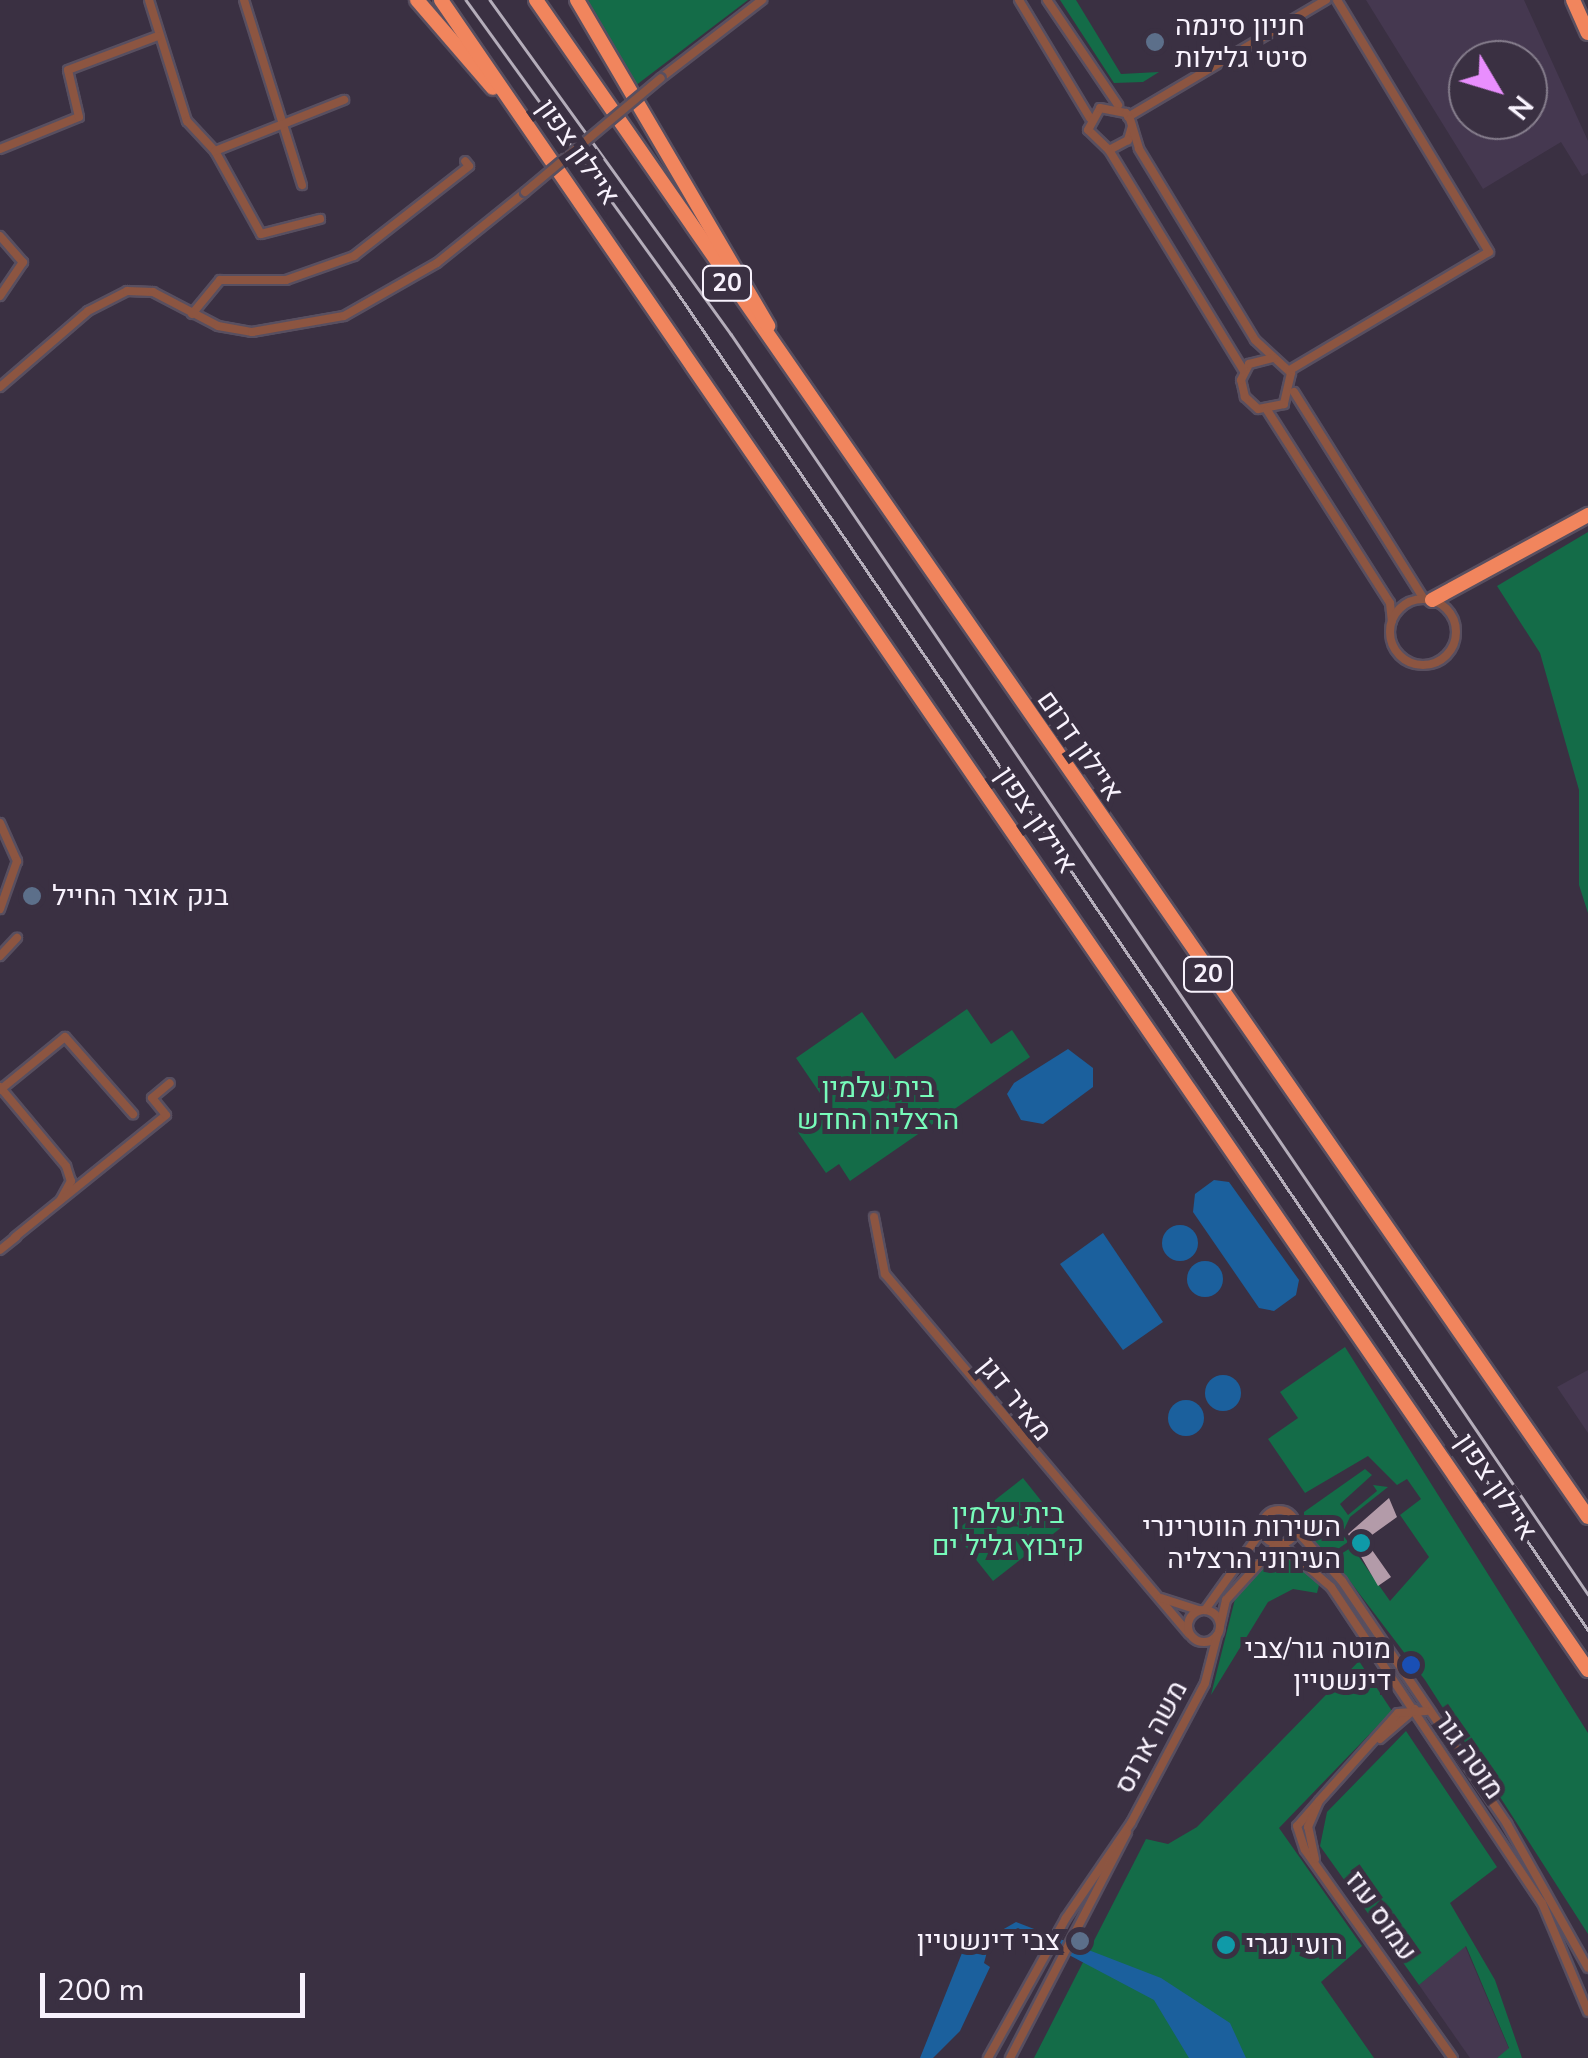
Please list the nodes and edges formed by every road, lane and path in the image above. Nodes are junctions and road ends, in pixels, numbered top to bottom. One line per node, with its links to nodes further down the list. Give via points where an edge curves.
1 (149, 0): 14 (street)
2 (244, 0): 19 (street)
3 (416, 0): 24 (highway)
4 (440, 0): 24 (highway, איילון צפון)
5 (536, 0): 37 (highway, איילון דרום / 20)
6 (578, 0): 37 (highway)
7 (762, 0): 30 (street, bridge, via 438,262 344,316 252,332)
8 (1019, 0): 18 (street)
9 (1047, 0): 16 (street)
10 (1326, 0): 17 (street)
11 (1337, 0): 32 (street, via 1489,252)
12 (1572, 0): 13 (highway)
13 (1588, 33)
14 (158, 36): 21 (street, via 68,70 80,118); 23 (street, via 188,120)
15 (344, 100): 19 (street)
16 (1121, 108): 17 (street); 18 (street, via 1100,108)
17 (1128, 116): 20 (street)
18 (1090, 118): 22 (street, via 1092,141)
19 (281, 122): 23 (street); 26 (street)
20 (1132, 126): 22 (street, via 1122,146); 31 (street)
21 (0, 149)
22 (1109, 150): 33 (street)
23 (216, 151): 27 (street, via 261,234)
24 (548, 154): 52 (highway, איילון צפון)
25 (465, 162): 30 (street, via 469,166 354,256 286,280 220,280)
26 (302, 185)
27 (320, 219)
28 (0, 236): 29 (street, via 24,262)
29 (0, 296)
30 (192, 314): 34 (street, via 153,292 128,291 88,311)
31 (1273, 358): 32 (street); 33 (street)
32 (1290, 370): 35 (street)
33 (1244, 371): 36 (street, via 1244,397)
34 (0, 386)
35 (1293, 389): 36 (street); 39 (street, via 1298,409)
36 (1267, 410): 40 (street, via 1390,603)
37 (831, 430): 51 (highway, איילון דרום / 20)
38 (1588, 515): 39 (highway)
39 (1428, 600): 40 (street, via 1406,604); 40 (street, via 1456,630 1437,661 1402,656)
40 (1392, 621)
41 (0, 823): 42 (street, via 16,862)
42 (0, 909)
43 (17, 938): 44 (street)
44 (0, 956)
45 (170, 1083): 49 (street, via 152,1098 166,1114)
46 (0, 1088): 47 (street, via 65,1037); 49 (street, via 71,1181)
47 (133, 1114)
48 (874, 1216): 56 (street, מאיר דגן, via 885,1274)
49 (16, 1238): 50 (street)
50 (0, 1250)
51 (1588, 1517)
52 (1488, 1518): 62 (highway, איילון צפון); 63 (highway)
53 (1263, 1529): 54 (street, via 1280,1511); 55 (street, מוטה גור); 57 (street)
54 (1296, 1530): 55 (street); 64 (street, מוטה גור, via 1342,1581)
55 (1279, 1544): 58 (street, via 1226,1600); 64 (street, מוטה גור, via 1331,1588)
56 (1153, 1594): 57 (street); 60 (street, מאיר דגן)
57 (1203, 1610): 58 (street); 60 (street, via 1189,1619)
58 (1220, 1626): 59 (street, משה ארנס)
59 (1217, 1636): 60 (street); 61 (street, משה ארנס)
60 (1192, 1637): 61 (street, משה ארנס)
61 (1208, 1667): 67 (street, משה ארנס)
62 (1588, 1670)
63 (1588, 1678)
64 (1412, 1704): 65 (street); 65 (street); 66 (street, מוטה גור); 68 (street, מוטה גור, via 1433,1717 1546,1885)
65 (1401, 1717): 66 (street); 72 (street, עמוס עוז, via 1300,1819 1297,1834)
66 (1419, 1722): 69 (street, מוטה גור, via 1542,1903)
67 (1129, 1826): 70 (street, משה ארנס, via 1066,1918); 71 (street, משה ארנס)
68 (1588, 1968)
69 (1588, 2012)
70 (988, 2058)
71 (1010, 2058)
72 (1453, 2058)

